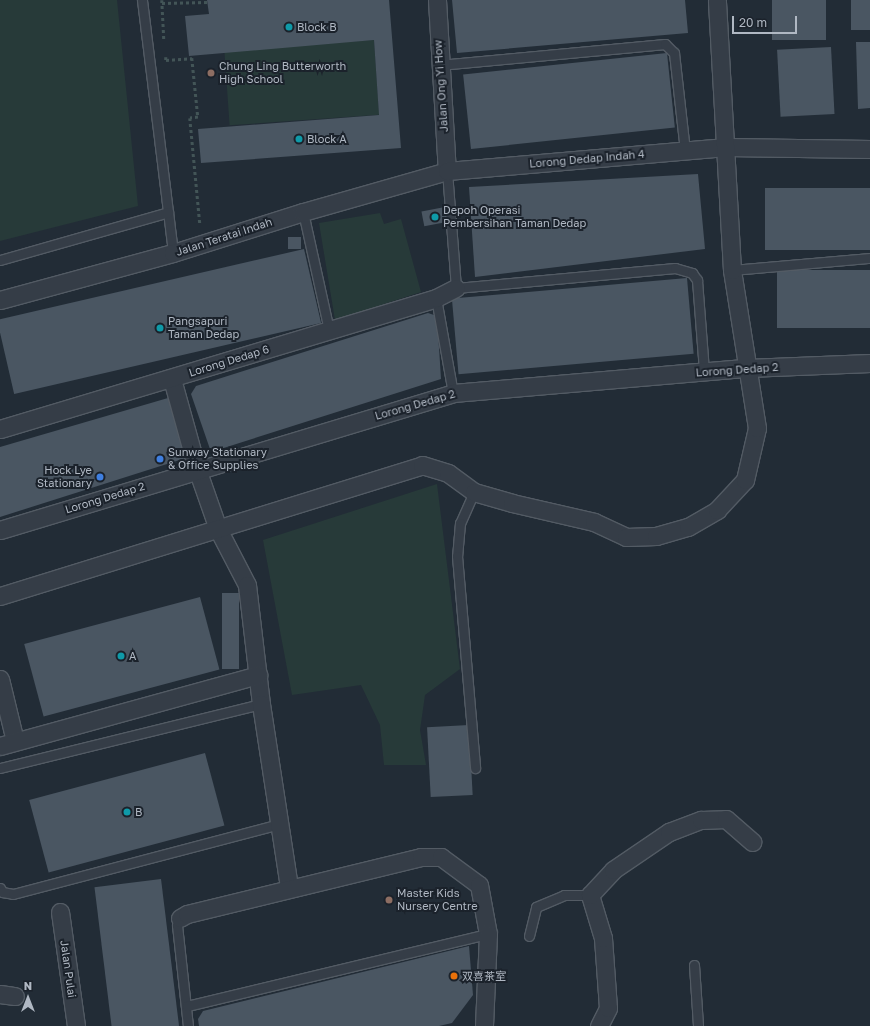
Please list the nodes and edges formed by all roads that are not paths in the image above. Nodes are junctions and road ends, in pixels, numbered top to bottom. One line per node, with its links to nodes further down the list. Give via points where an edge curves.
1 (142, 0): 9 (lane)
2 (437, 0): 4 (street, Jalan Ong Yi How)
3 (717, 0): 5 (street)
4 (439, 65): 7 (lane, via 665,44 674,53); 8 (street, Jalan Ong Yi How)
5 (726, 147): 6 (street, Lorong Dedap Indah 4); 7 (street, Lorong Dedap Indah 4); 14 (street)
6 (870, 149)
7 (685, 151): 8 (street, Lorong Dedap Indah 4)
8 (447, 171): 10 (street, Jalan Teratai Indah); 15 (lane)
9 (168, 212): 11 (lane); 13 (lane)
10 (303, 212): 11 (street, Jalan Teratai Indah); 18 (lane)
11 (173, 253): 17 (street, Jalan Teratai Indah)
12 (870, 258): 14 (lane)
13 (0, 260)
14 (732, 270): 20 (street)
15 (456, 288): 16 (street, Lorong Dedap 6); 21 (lane, via 675,268 692,273 697,280)
16 (436, 298): 18 (street, Lorong Dedap 6); 23 (lane)
17 (0, 300)
18 (328, 330): 22 (street, Lorong Dedap 6)
19 (870, 363): 20 (street, Lorong Dedap 2)
20 (748, 368): 21 (street, Lorong Dedap 2); 26 (street, via 757,428 745,480 717,510 688,527 656,536 626,537 594,522)
21 (704, 372): 23 (street, Lorong Dedap 2)
22 (172, 379): 24 (street, Lorong Dedap 6); 25 (street)
23 (453, 393): 25 (street, Lorong Dedap 2)
24 (0, 429)
25 (197, 469): 27 (street); 28 (street, Lorong Dedap 2)
26 (474, 492): 27 (street, via 448,472 422,465); 35 (lane, via 460,523 457,556)
27 (218, 529): 29 (street); 30 (street, via 248,585)
28 (0, 530)
29 (0, 596)
30 (258, 675): 32 (street); 33 (street)
31 (0, 679): 33 (street)
32 (261, 704): 34 (lane); 36 (street)
33 (7, 744)
34 (0, 768)
35 (475, 768)
36 (279, 824): 38 (lane, via 13,894 2,892); 39 (street)
37 (752, 842): 40 (street, via 726,819 701,820 669,832 613,870)
38 (0, 888)
39 (289, 888): 42 (street); 43 (street, via 422,857 441,857 479,885)
40 (590, 894): 44 (lane, via 564,894 536,907); 50 (street, via 603,938 608,1008)
41 (60, 912): 47 (street, Jalan Pulai)
42 (180, 918): 46 (lane, via 176,925)
43 (488, 934): 46 (lane); 49 (street)
44 (529, 936)
45 (694, 965): 51 (lane)
46 (187, 1006): 48 (lane)
47 (76, 1026)
48 (188, 1026)
49 (484, 1026)
50 (599, 1026)
51 (698, 1026)

